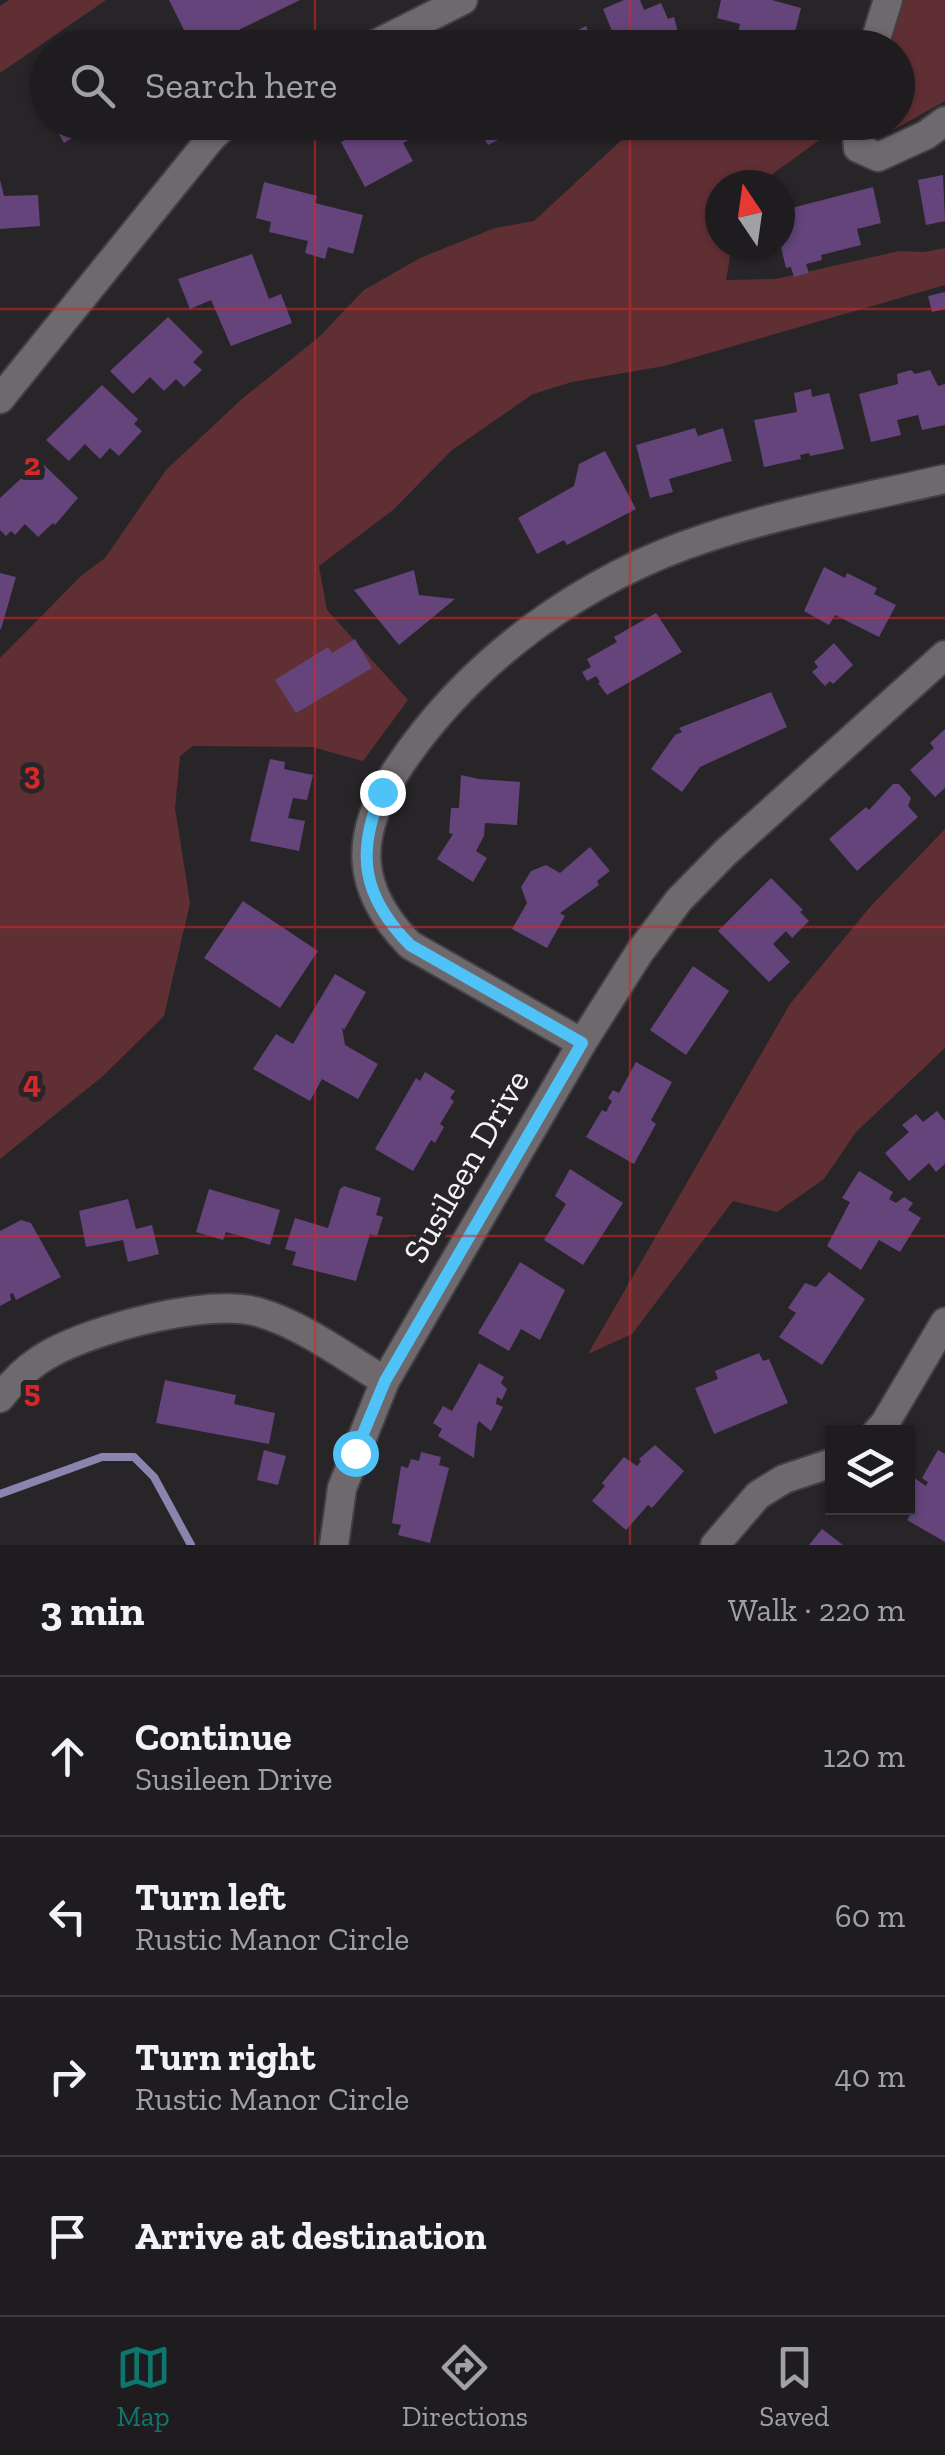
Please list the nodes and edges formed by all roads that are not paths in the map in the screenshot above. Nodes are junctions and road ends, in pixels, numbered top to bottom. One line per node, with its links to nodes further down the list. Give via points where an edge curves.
1 (463, 0): 3 (street)
2 (888, 0): 4 (street)
3 (404, 30)
4 (879, 30)
5 (945, 120): 8 (street)
6 (210, 140): 10 (street)
7 (857, 140): 9 (street, via 858,148 878,156)
8 (915, 140)
9 (915, 140)
10 (0, 399)
11 (945, 479): 13 (street, via 706,537 590,591 492,660 447,704 382,792 366,848 368,877 390,924 410,945)
12 (945, 655): 13 (street, Susileen Drive, via 680,900)
13 (582, 1043): 15 (street, Susileen Drive)
14 (945, 1322): 17 (street)
15 (385, 1381): 16 (street, via 288,1324 256,1312 191,1308 80,1340 38,1362); 19 (street, Susileen Drive, via 342,1488)
16 (0, 1398)
17 (884, 1425)
18 (825, 1465): 20 (street, via 758,1494)
19 (334, 1545)
20 (715, 1545)

